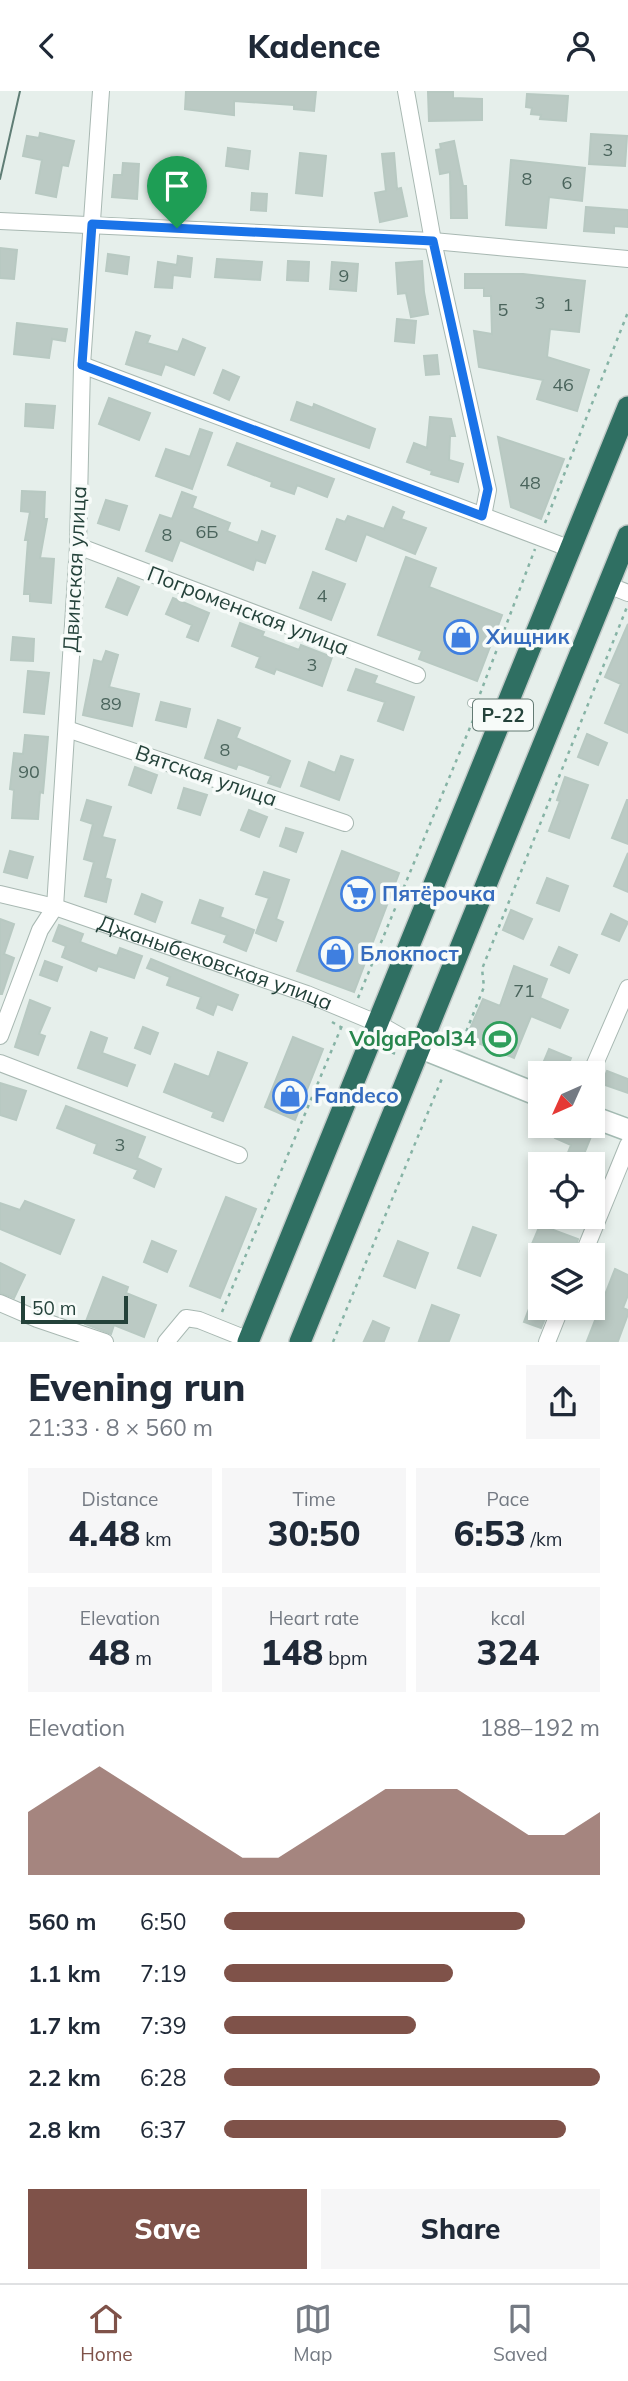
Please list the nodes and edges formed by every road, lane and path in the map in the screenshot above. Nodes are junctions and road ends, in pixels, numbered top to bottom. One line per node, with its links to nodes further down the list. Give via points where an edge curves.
1 (101, 91): 4 (street, Двинская улица)
2 (406, 91): 5 (street)
3 (0, 221): 4 (street)
4 (92, 224): 5 (street); 8 (street, Двинская улица)
5 (433, 241): 6 (street); 11 (street, via 488,489)
6 (628, 259)
7 (628, 312): 10 (path)
8 (82, 365): 11 (street); 13 (street, Двинская улица)
9 (628, 407): 14 (highway, Р-22)
10 (589, 409)
11 (482, 516): 14 (street)
12 (628, 535): 15 (highway, Р-22)
13 (78, 546): 17 (street, Погроменская улица); 20 (street, Двинская улица)
14 (571, 549): 19 (highway, Р-22)
15 (618, 589): 29 (highway, Р-22)
16 (628, 603): 32 (path, via 482,969 484,987)
17 (417, 675)
18 (476, 704): 19 (lane); 25 (path, via 357,999 341,993)
19 (506, 708): 26 (highway, Р-22)
20 (67, 729): 21 (street, Вятская улица); 23 (street, Двинская улица)
21 (345, 823)
22 (0, 894): 23 (street, Джаныбековская улица)
23 (55, 907): 25 (street, Джаныбековская улица); 28 (street, Двинская улица, via 40,930)
24 (628, 989): 30 (street)
25 (337, 1007): 26 (street, Джаныбековская улица)
26 (379, 1024): 29 (street, Джаныбековская улица); 42 (highway, Р-22)
27 (341, 1028): 41 (path)
28 (0, 1036)
29 (419, 1047): 32 (main road, Джаныбековская улица); 45 (highway, Р-22)
30 (596, 1061)
31 (0, 1063): 37 (street)
32 (447, 1068): 33 (main road, Джаныбековская улица); 46 (path)
33 (528, 1092)
34 (606, 1122): 35 (main road)
35 (628, 1130)
36 (628, 1145): 38 (street)
37 (239, 1155)
38 (588, 1243)
39 (0, 1303): 43 (street)
40 (556, 1320): 47 (street)
41 (216, 1327): 42 (street); 44 (street, via 186,1318)
42 (248, 1341)
43 (105, 1342)
44 (166, 1342)
45 (300, 1342)
46 (332, 1342)
47 (547, 1342)

